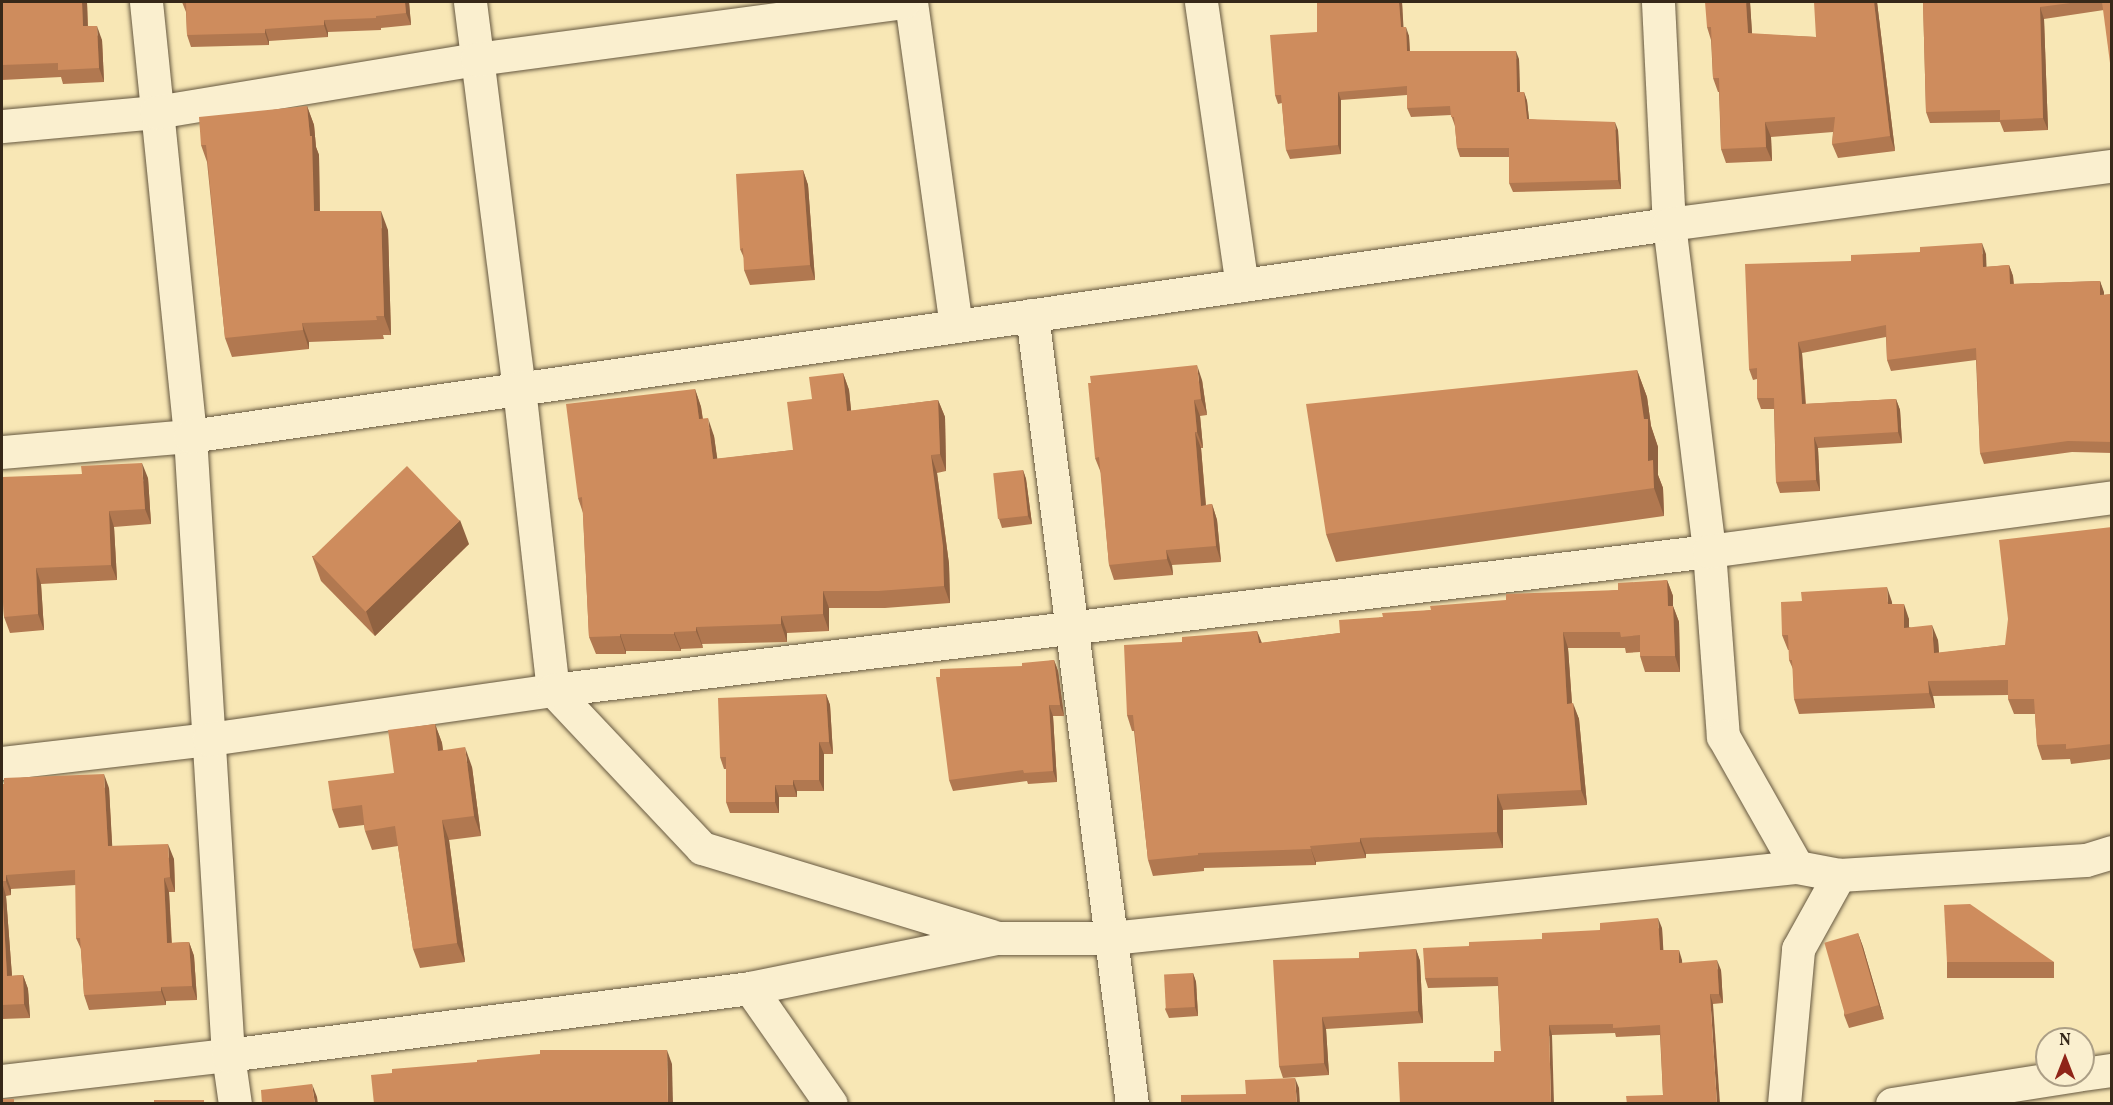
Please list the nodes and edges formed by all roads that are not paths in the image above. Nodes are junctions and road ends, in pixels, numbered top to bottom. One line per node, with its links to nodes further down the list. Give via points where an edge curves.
1 (146, 2): 8 (street)
2 (470, 2): 7 (street)
3 (903, 2): 7 (street)
4 (911, 2): 14 (street)
5 (1201, 2): 12 (street)
6 (1658, 2): 11 (street)
7 (477, 59): 8 (street); 15 (street)
8 (156, 112): 9 (street); 16 (street)
9 (2, 126)
10 (2112, 166): 11 (street)
11 (1669, 224): 12 (street); 19 (street)
12 (1242, 285): 13 (street)
13 (1032, 315): 14 (street); 20 (street)
14 (956, 326): 15 (street)
15 (519, 388): 16 (street); 21 (street)
16 (190, 436): 17 (street); 22 (street)
17 (2, 452)
18 (2112, 496): 19 (street)
19 (1709, 551): 20 (street); 25 (street, via 1723,736)
20 (1072, 628): 21 (street); 28 (street)
21 (553, 690): 22 (street); 27 (street, via 702,848)
22 (209, 739): 23 (street); 30 (street)
23 (2, 763)
24 (2112, 852): 26 (street, via 2086,860)
25 (1797, 867): 26 (street); 28 (street)
26 (1839, 875): 38 (street, via 1798,949)
27 (996, 938): 28 (street); 29 (street)
28 (1111, 938): 37 (street)
29 (750, 988): 30 (street); 36 (street)
30 (228, 1055): 33 (street); 35 (street)
31 (2112, 1070): 32 (street)
32 (2095, 1072)
33 (2, 1081)
34 (2035, 1082): 39 (street)
35 (235, 1104)
36 (831, 1104)
37 (1132, 1104)
38 (1784, 1104)
39 (1892, 1104)

